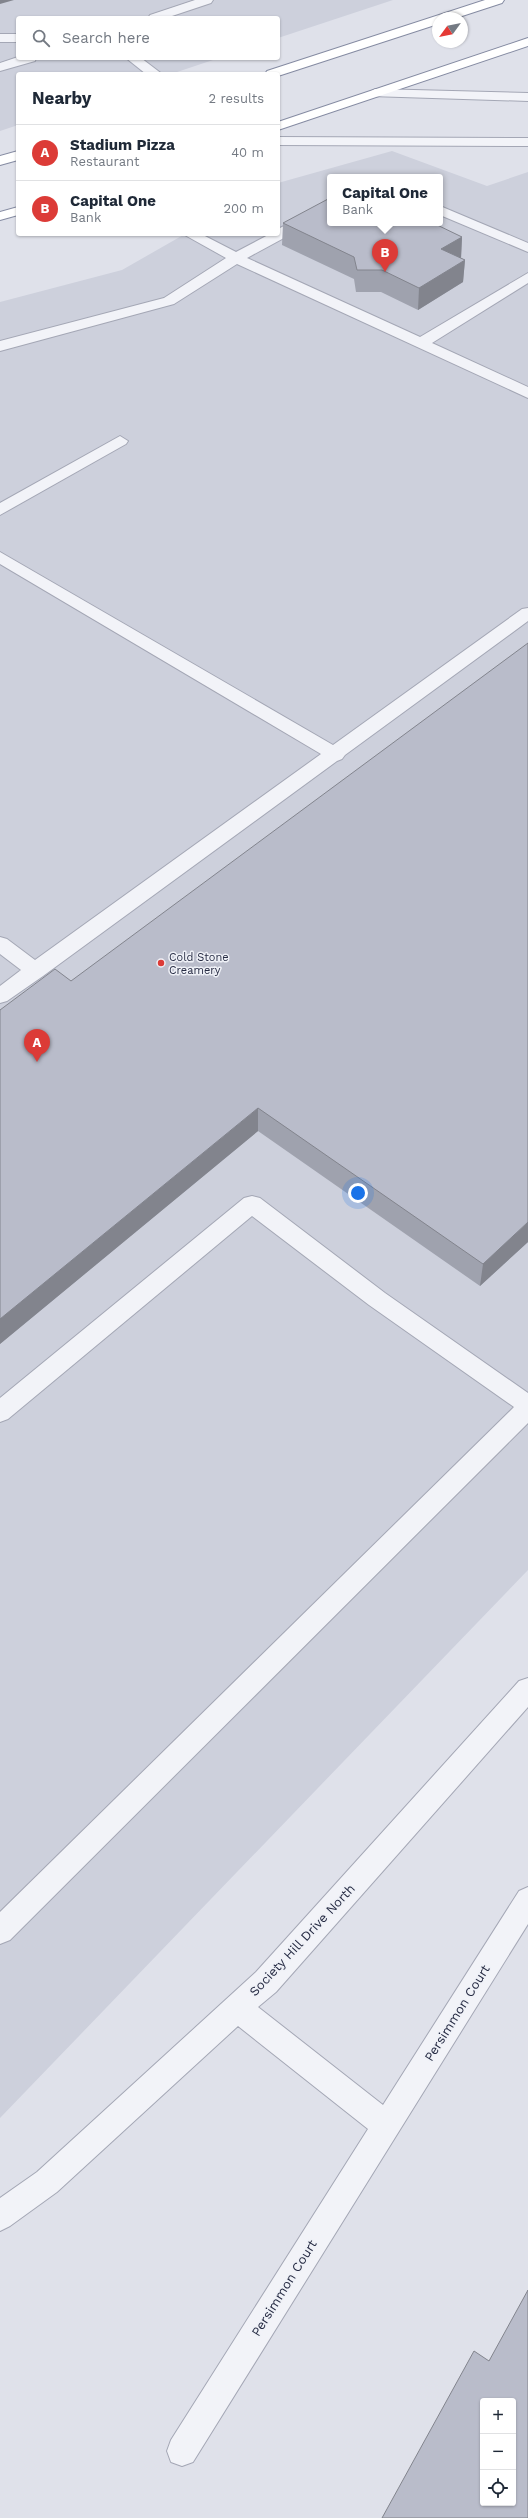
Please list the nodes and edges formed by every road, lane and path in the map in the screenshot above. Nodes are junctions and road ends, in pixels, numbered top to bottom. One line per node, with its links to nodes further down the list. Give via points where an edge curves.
1 (207, 0): 4 (street)
2 (498, 0): 3 (highway)
3 (461, 12)
4 (160, 16)
5 (432, 22): 13 (highway)
6 (0, 38): 7 (street)
7 (16, 38)
8 (528, 42): 14 (highway)
9 (23, 60): 11 (street)
10 (135, 60): 12 (street)
11 (0, 67)
12 (152, 72)
13 (278, 72)
14 (375, 93): 15 (street); 16 (highway)
15 (528, 97)
16 (280, 125)
17 (280, 141): 18 (street)
18 (528, 142)
19 (16, 156): 20 (highway)
20 (0, 161)
21 (327, 209): 25 (street)
22 (443, 211): 28 (street)
23 (16, 212): 24 (highway)
24 (0, 216)
25 (280, 234)
26 (194, 236): 29 (street)
27 (277, 236): 29 (street)
28 (528, 248)
29 (236, 258): 31 (street); 32 (street, via 169,301)
30 (528, 277): 31 (street)
31 (421, 343): 33 (street)
32 (0, 346)
33 (528, 393)
34 (120, 441): 35 (street)
35 (0, 510)
36 (0, 557): 38 (street)
37 (528, 613): 38 (street)
38 (336, 754): 40 (street)
39 (0, 944): 40 (street)
40 (36, 971): 41 (street)
41 (0, 996)
42 (528, 1406): 43 (street, via 377,1299 252,1204); 46 (street)
43 (0, 1412)
44 (528, 1689): 47 (street, Society Hill Drive North, via 266,1982)
45 (528, 1900): 48 (street, Persimmon Court)
46 (0, 1931)
47 (237, 2008): 48 (street); 49 (street, Society Hill Drive North, via 48,2182)
48 (386, 2126): 50 (street, Persimmon Court)
49 (0, 2216)
50 (182, 2450)

